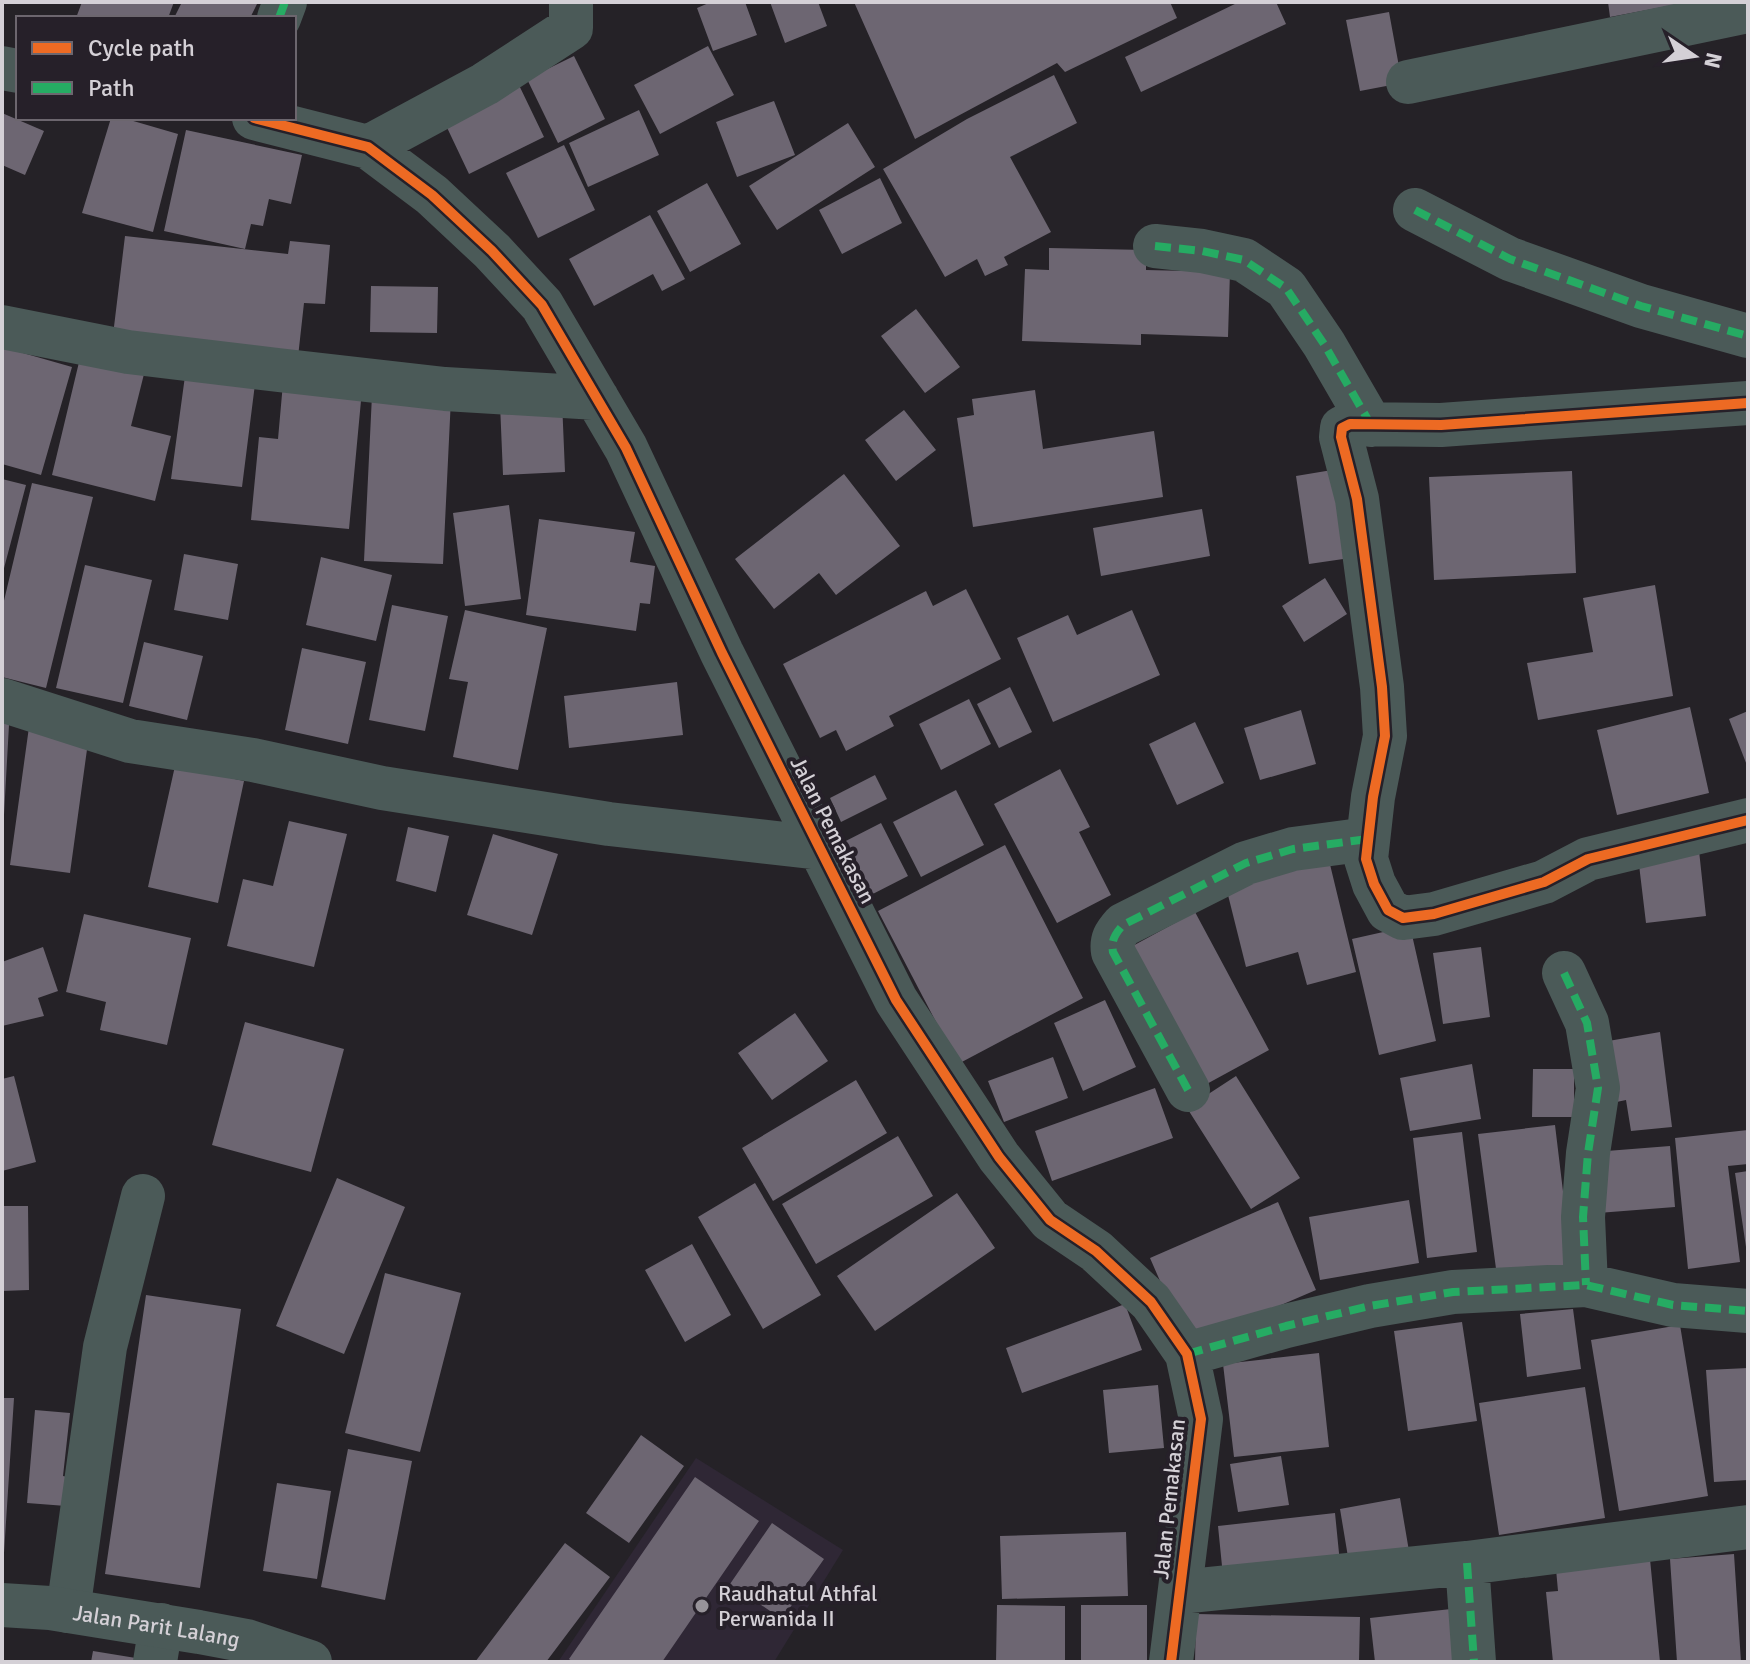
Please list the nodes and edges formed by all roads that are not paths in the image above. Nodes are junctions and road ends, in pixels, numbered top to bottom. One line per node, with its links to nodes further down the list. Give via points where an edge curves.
1 (571, 2): 5 (street, via 571,28 485,84)
2 (1748, 11): 3 (street)
3 (1408, 82)
4 (262, 120): 5 (street, Jalan Pemakasan)
5 (368, 147): 10 (street, Jalan Pemakasan, via 432,195 532,294)
6 (1415, 210): 9 (street, via 1510,259 1641,306)
7 (1155, 246): 12 (street, via 1244,260 1286,288)
8 (2, 327): 10 (street, via 203,361 445,389)
9 (1748, 336)
10 (597, 398): 16 (street, Jalan Pemakasan)
11 (1748, 403): 12 (street, via 1441,425)
12 (1371, 425): 15 (street, via 1347,424 1341,437 1357,499 1382,687 1385,736)
13 (2, 700): 16 (street, via 130,741 382,788 609,824)
14 (1748, 820): 15 (street, via 1588,859 1544,882 1415,918 1388,910 1366,859)
15 (1368, 839): 18 (street, via 1293,849 1246,863 1116,932 1113,952)
16 (820, 848): 22 (street, Jalan Pemakasan, via 896,1000 999,1157 1050,1220 1096,1251 1151,1302)
17 (1564, 973): 20 (street, via 1587,1023 1598,1088 1583,1217)
18 (1188, 1090)
19 (143, 1196): 27 (street, via 105,1347)
20 (1586, 1285): 21 (street, via 1673,1305); 22 (street, via 1453,1292 1370,1306)
21 (1748, 1311)
22 (1187, 1354): 25 (street, Jalan Pemakasan, via 1201,1419)
23 (1748, 1527): 24 (street)
24 (1467, 1563): 25 (street); 31 (street)
25 (1180, 1592): 30 (street, Jalan Pemakasan)
26 (2, 1605): 27 (street, Jalan Parit Lalang)
27 (68, 1611): 28 (street, Jalan Parit Lalang)
28 (158, 1643): 29 (street, Jalan Parit Lalang, via 247,1641)
29 (310, 1662)
30 (1171, 1662)
31 (1474, 1662)

